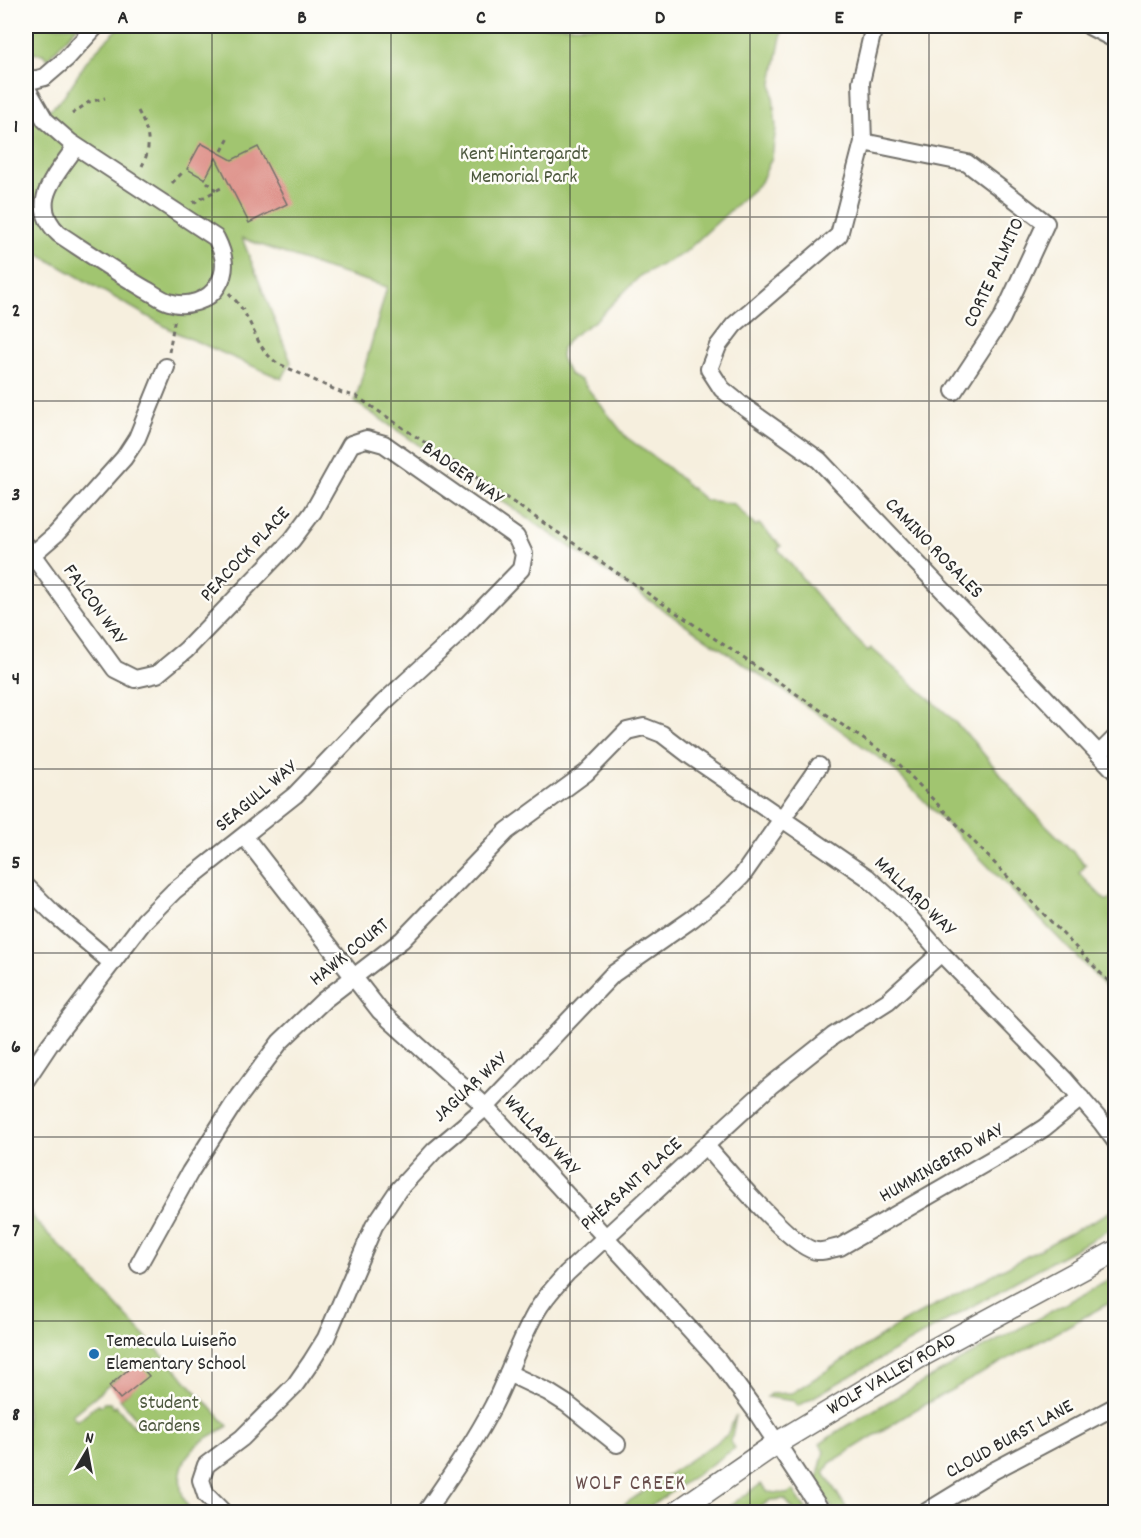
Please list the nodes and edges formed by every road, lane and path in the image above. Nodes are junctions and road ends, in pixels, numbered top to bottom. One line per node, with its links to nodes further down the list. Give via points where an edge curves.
1 (96, 26): 5 (street, via 45,77)
2 (874, 26): 11 (street, via 861,82)
3 (1089, 26): 4 (street)
4 (1116, 40)
5 (26, 81)
6 (26, 87): 12 (street, via 45,120)
7 (105, 98): 9 (path, via 89,102)
8 (138, 111): 14 (path, via 149,138)
9 (72, 114)
10 (230, 136): 13 (path)
11 (863, 142): 24 (street, CORTE PALMITO, via 967,164 1046,223 1002,318); 31 (street, CAMINO ROSALES, via 839,235 734,325 717,346 709,369 722,389 819,460)
12 (76, 146): 21 (street, via 216,238 225,262); 22 (street, via 46,191 45,212 52,227 134,282)
13 (222, 151)
14 (142, 166)
15 (183, 172): 17 (path)
16 (207, 182): 19 (path)
17 (172, 183)
18 (223, 187): 19 (path)
19 (216, 190): 20 (path)
20 (193, 203)
21 (220, 283): 22 (street, via 205,298); 40 (path, via 244,312 259,345 277,363 357,396 897,762)
22 (177, 304): 23 (path)
23 (166, 368): 26 (street, via 137,438 124,458 56,534)
24 (954, 391)
25 (366, 439): 27 (street, BADGER WAY, via 384,444 516,537); 28 (street, PEACOCK PLACE, via 351,444 313,512 292,540 186,650 156,674)
26 (28, 554): 28 (street, FALCON WAY, via 115,669)
27 (524, 554): 35 (street, SEAGULL WAY, via 521,569 494,599 383,703 295,795)
28 (135, 679)
29 (644, 727): 34 (street, MALLARD WAY, via 662,734); 39 (street, HAWK COURT, via 627,731 586,773 507,831 402,940)
30 (1116, 737): 31 (street)
31 (1099, 754): 33 (street, CAMINO ROSALES)
32 (819, 766): 34 (street, JAGUAR WAY)
33 (1116, 772)
34 (783, 819): 37 (street, MALLARD WAY, via 867,878); 43 (street, JAGUAR WAY, via 725,893 613,974)
35 (244, 836): 38 (street, SEAGULL WAY, via 174,891 144,921); 39 (street, WALLABY WAY)
36 (26, 886): 38 (street)
37 (941, 953): 42 (street, MALLARD WAY); 45 (street, PHEASANT PLACE, via 888,1001 832,1036 770,1086)
38 (112, 963): 41 (street, SEAGULL WAY)
39 (355, 978): 43 (street, WALLABY WAY, via 381,1011); 48 (street, HAWK COURT, via 324,1000 280,1042 190,1172)
40 (1116, 989)
41 (26, 1080)
42 (1081, 1098): 44 (street, MALLARD WAY); 45 (street, HUMMINGBIRD WAY, via 1027,1139 840,1247 816,1252 773,1220)
43 (486, 1107): 46 (street, WALLABY WAY); 53 (street, JAGUAR WAY, via 435,1150 399,1189 374,1226 326,1338 295,1385 242,1438 206,1465 201,1480 206,1495)
44 (1116, 1143)
45 (706, 1146): 46 (street, PHEASANT PLACE)
46 (605, 1238): 49 (street, PHEASANT PLACE, via 542,1303); 51 (street, WALLABY WAY, via 718,1360)
47 (1116, 1251): 51 (main road, WOLF VALLEY ROAD, via 918,1358)
48 (139, 1264)
49 (508, 1373): 52 (street, via 567,1404); 54 (street, PHEASANT PLACE, via 475,1437)
50 (1116, 1406): 57 (street, CLOUD BURST LANE, via 993,1471)
51 (777, 1443): 55 (main road, WOLF VALLEY ROAD); 56 (street, WALLABY WAY)
52 (617, 1444)
53 (223, 1512)
54 (426, 1512)
55 (677, 1512)
56 (822, 1512)
57 (926, 1512)

